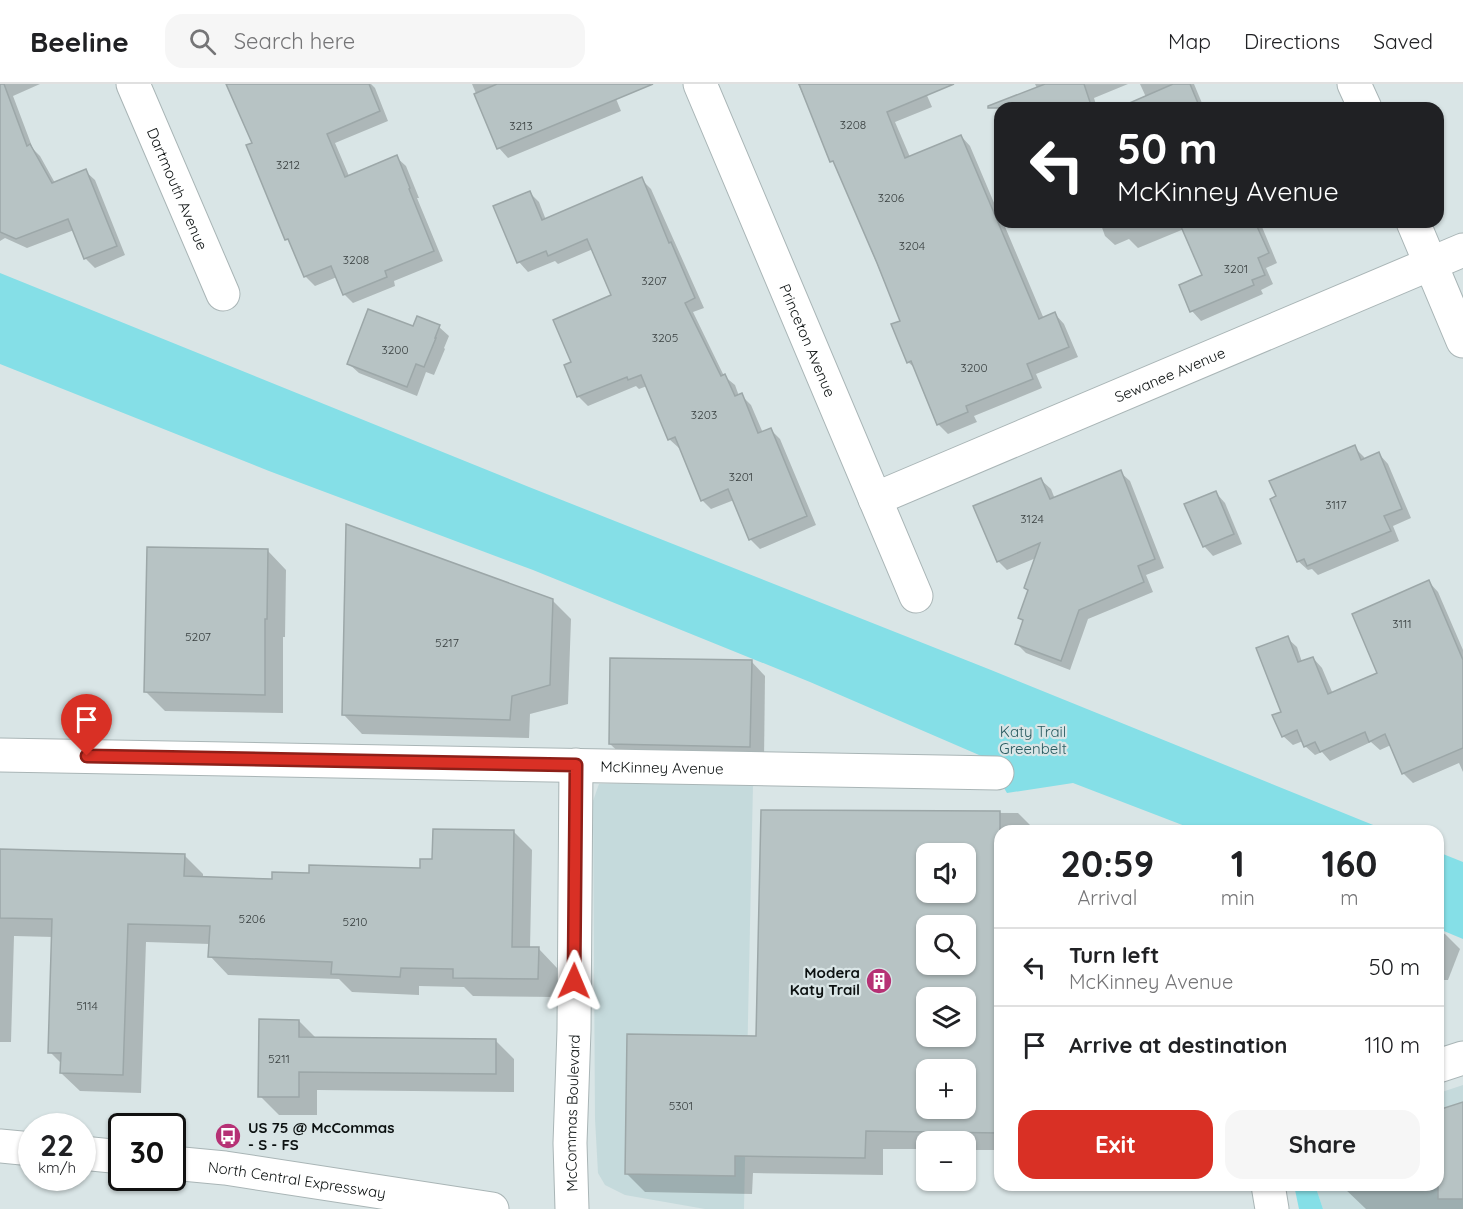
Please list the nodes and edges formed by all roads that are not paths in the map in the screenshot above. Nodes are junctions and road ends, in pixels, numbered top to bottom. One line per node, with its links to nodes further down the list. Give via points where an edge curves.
1 (134, 84): 8 (street, Dartmouth Avenue)
2 (700, 84): 10 (street, Princeton Avenue)
3 (1354, 84): 4 (street)
4 (1362, 102)
5 (1415, 228): 7 (street)
6 (1463, 250): 7 (street, Sewanee Avenue)
7 (1430, 263): 9 (street); 10 (street, Sewanee Avenue)
8 (223, 294)
9 (1463, 341)
10 (875, 499): 11 (street, Princeton Avenue)
11 (916, 596)
12 (0, 754): 13 (street, McKinney Avenue)
13 (576, 765): 14 (street, McKinney Avenue); 22 (street, McCommas Boulevard)
14 (998, 773)
15 (1463, 1058): 16 (street)
16 (1444, 1064)
17 (0, 1146): 18 (street)
18 (18, 1148)
19 (186, 1164): 21 (street, North Central Expressway)
20 (1269, 1191): 23 (street)
21 (492, 1209)
22 (572, 1209)
23 (1272, 1209)

